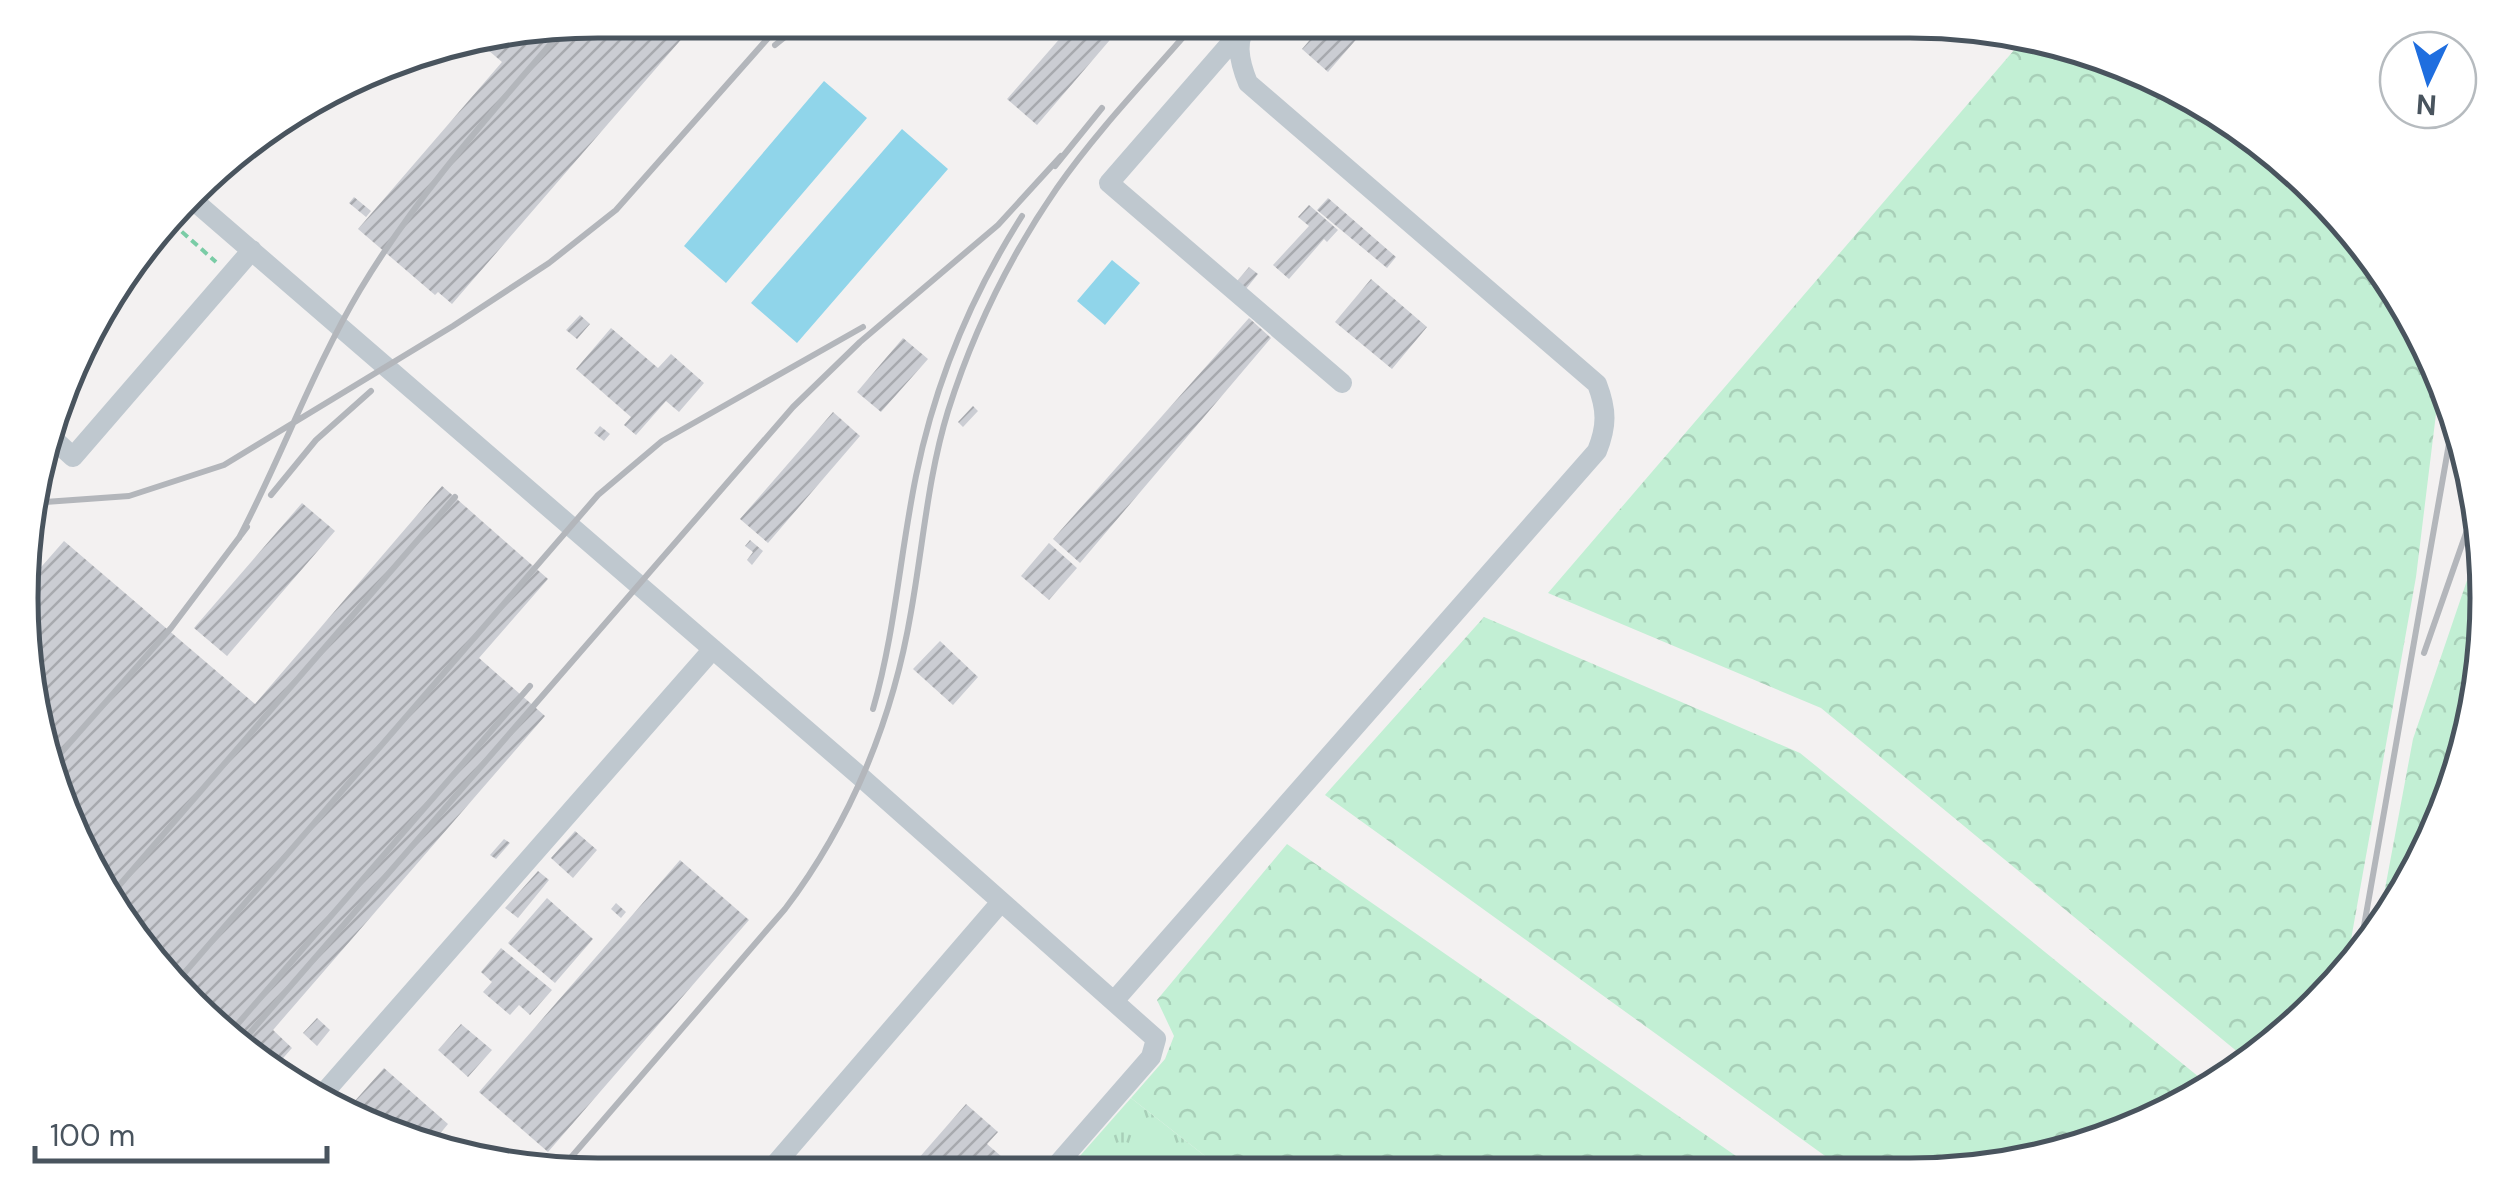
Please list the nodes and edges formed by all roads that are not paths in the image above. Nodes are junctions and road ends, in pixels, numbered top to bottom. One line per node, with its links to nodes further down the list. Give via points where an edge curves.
1 (1235, 38): 5 (lane, via 1108,182)
2 (1241, 38): 9 (lane, via 1248,82 1597,384 1606,428 1597,451)
3 (199, 205): 4 (lane)
4 (252, 250): 6 (lane, via 74,457); 7 (lane)
5 (1342, 383)
6 (59, 444)
7 (713, 649): 8 (lane); 10 (lane)
8 (1001, 902): 9 (lane); 11 (lane)
9 (1114, 1002): 12 (lane, via 1156,1039 1156,1049)
10 (328, 1089)
11 (781, 1158)
12 (1063, 1158)

